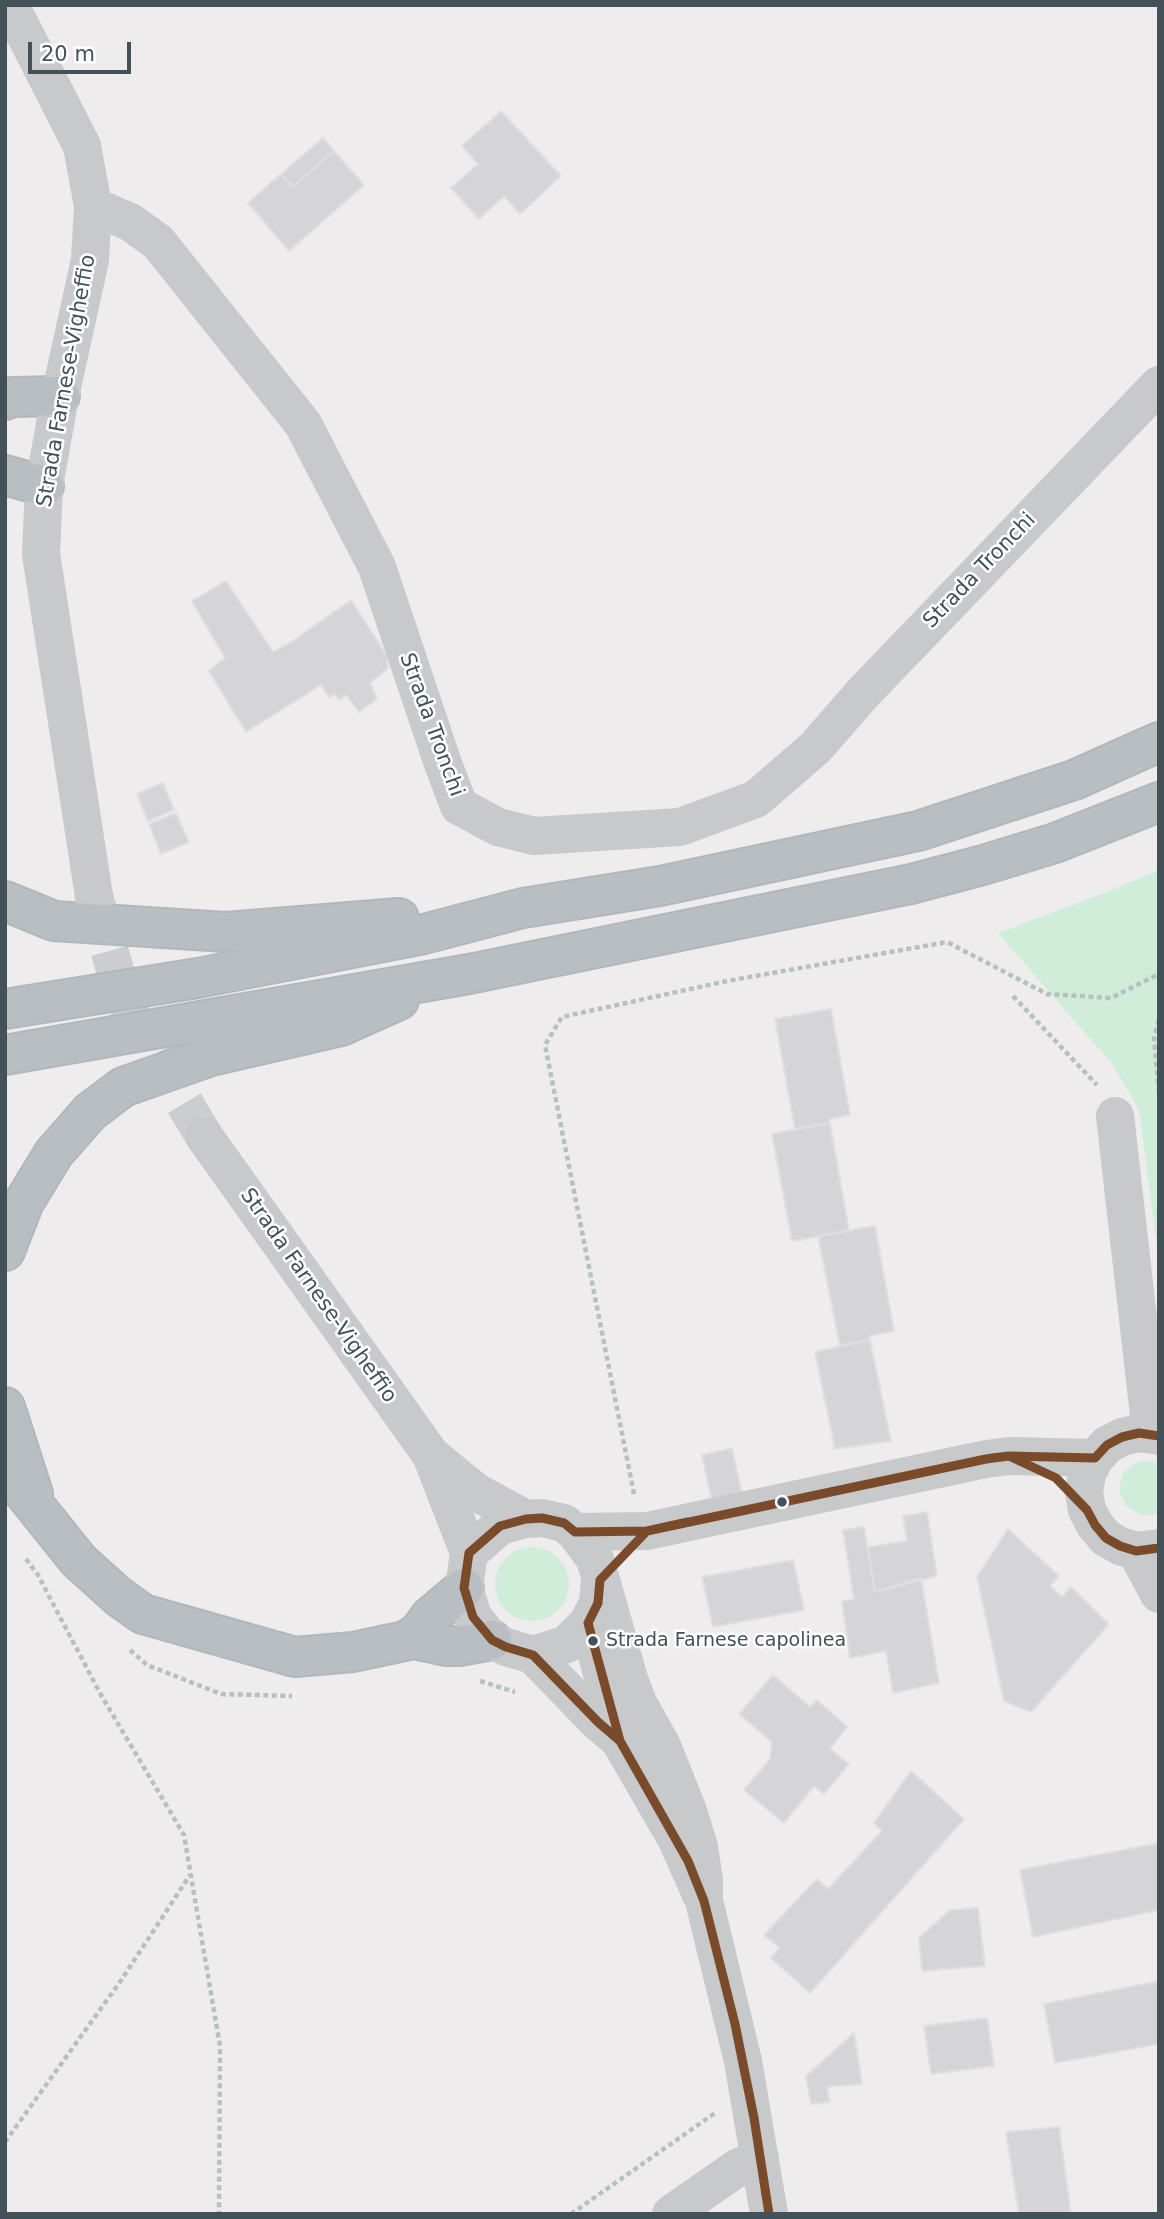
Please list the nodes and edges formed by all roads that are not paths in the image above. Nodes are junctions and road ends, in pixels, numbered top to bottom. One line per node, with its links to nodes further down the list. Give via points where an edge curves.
1 (10, 5): 2 (street, Strada Farnese-Vigheffio, via 82,146)
2 (93, 206): 3 (street, Strada Tronchi, via 130,222 158,242 303,424 377,567 459,806 498,827 534,836 680,827 756,799 815,748); 4 (street, Strada Farnese-Vigheffio, via 90,260)
3 (1159, 385)
4 (61, 396): 5 (highway); 7 (street, Strada Farnese-Vigheffio)
5 (5, 400)
6 (5, 475): 7 (highway)
7 (44, 486): 10 (street, Strada Farnese-Vigheffio, via 41,554)
8 (1159, 742): 12 (highway, via 1073,780 918,831 660,886)
9 (1159, 802): 13 (highway, via 1055,843 911,884)
10 (94, 897)
11 (5, 901): 12 (highway, via 54,921 226,932)
12 (523, 908): 14 (highway, via 395,940)
13 (469, 974): 15 (highway); 18 (highway, via 430,985 341,1026 231,1050 124,1087 90,1112 54,1153 24,1202)
14 (5, 1009)
15 (5, 1055)
16 (1115, 1116): 20 (street, via 1149,1415)
17 (204, 1136): 21 (street, Strada Farnese-Vigheffio)
18 (5, 1251)
19 (5, 1407): 26 (highway)
20 (1158, 1435): 23 (street, via 1122,1437)
21 (431, 1455): 27 (street, Strada Farnese-Vigheffio, via 476,1492); 31 (street, Strada Farnese-Vigheffio)
22 (1009, 1456): 23 (street); 25 (street, via 1056,1478); 28 (street)
23 (1095, 1458): 25 (street, via 1084,1492)
24 (5, 1468): 26 (highway)
25 (1087, 1510): 30 (street, via 1105,1538 1120,1546)
26 (43, 1515): 35 (highway, via 92,1574 143,1614 295,1657 353,1653)
27 (526, 1519): 29 (street, via 542,1517 564,1523); 31 (street, via 499,1526)
28 (647, 1531): 29 (street); 32 (street)
29 (575, 1532): 32 (street, via 595,1559)
30 (1147, 1549): 33 (street)
31 (467, 1570): 35 (highway, via 418,1633); 36 (street, via 473,1617)
32 (600, 1580): 34 (street); 39 (street, via 638,1703 662,1746 688,1811 699,1847)
33 (1159, 1594)
34 (588, 1623): 37 (street, via 567,1644); 38 (street)
35 (407, 1640): 36 (highway, via 446,1646)
36 (492, 1640): 37 (street)
37 (533, 1655): 38 (street)
38 (620, 1741): 39 (street, via 677,1840)
39 (704, 1901): 40 (street)
40 (760, 2158): 41 (street, via 737,2168); 42 (street)
41 (671, 2214)
42 (769, 2214)

